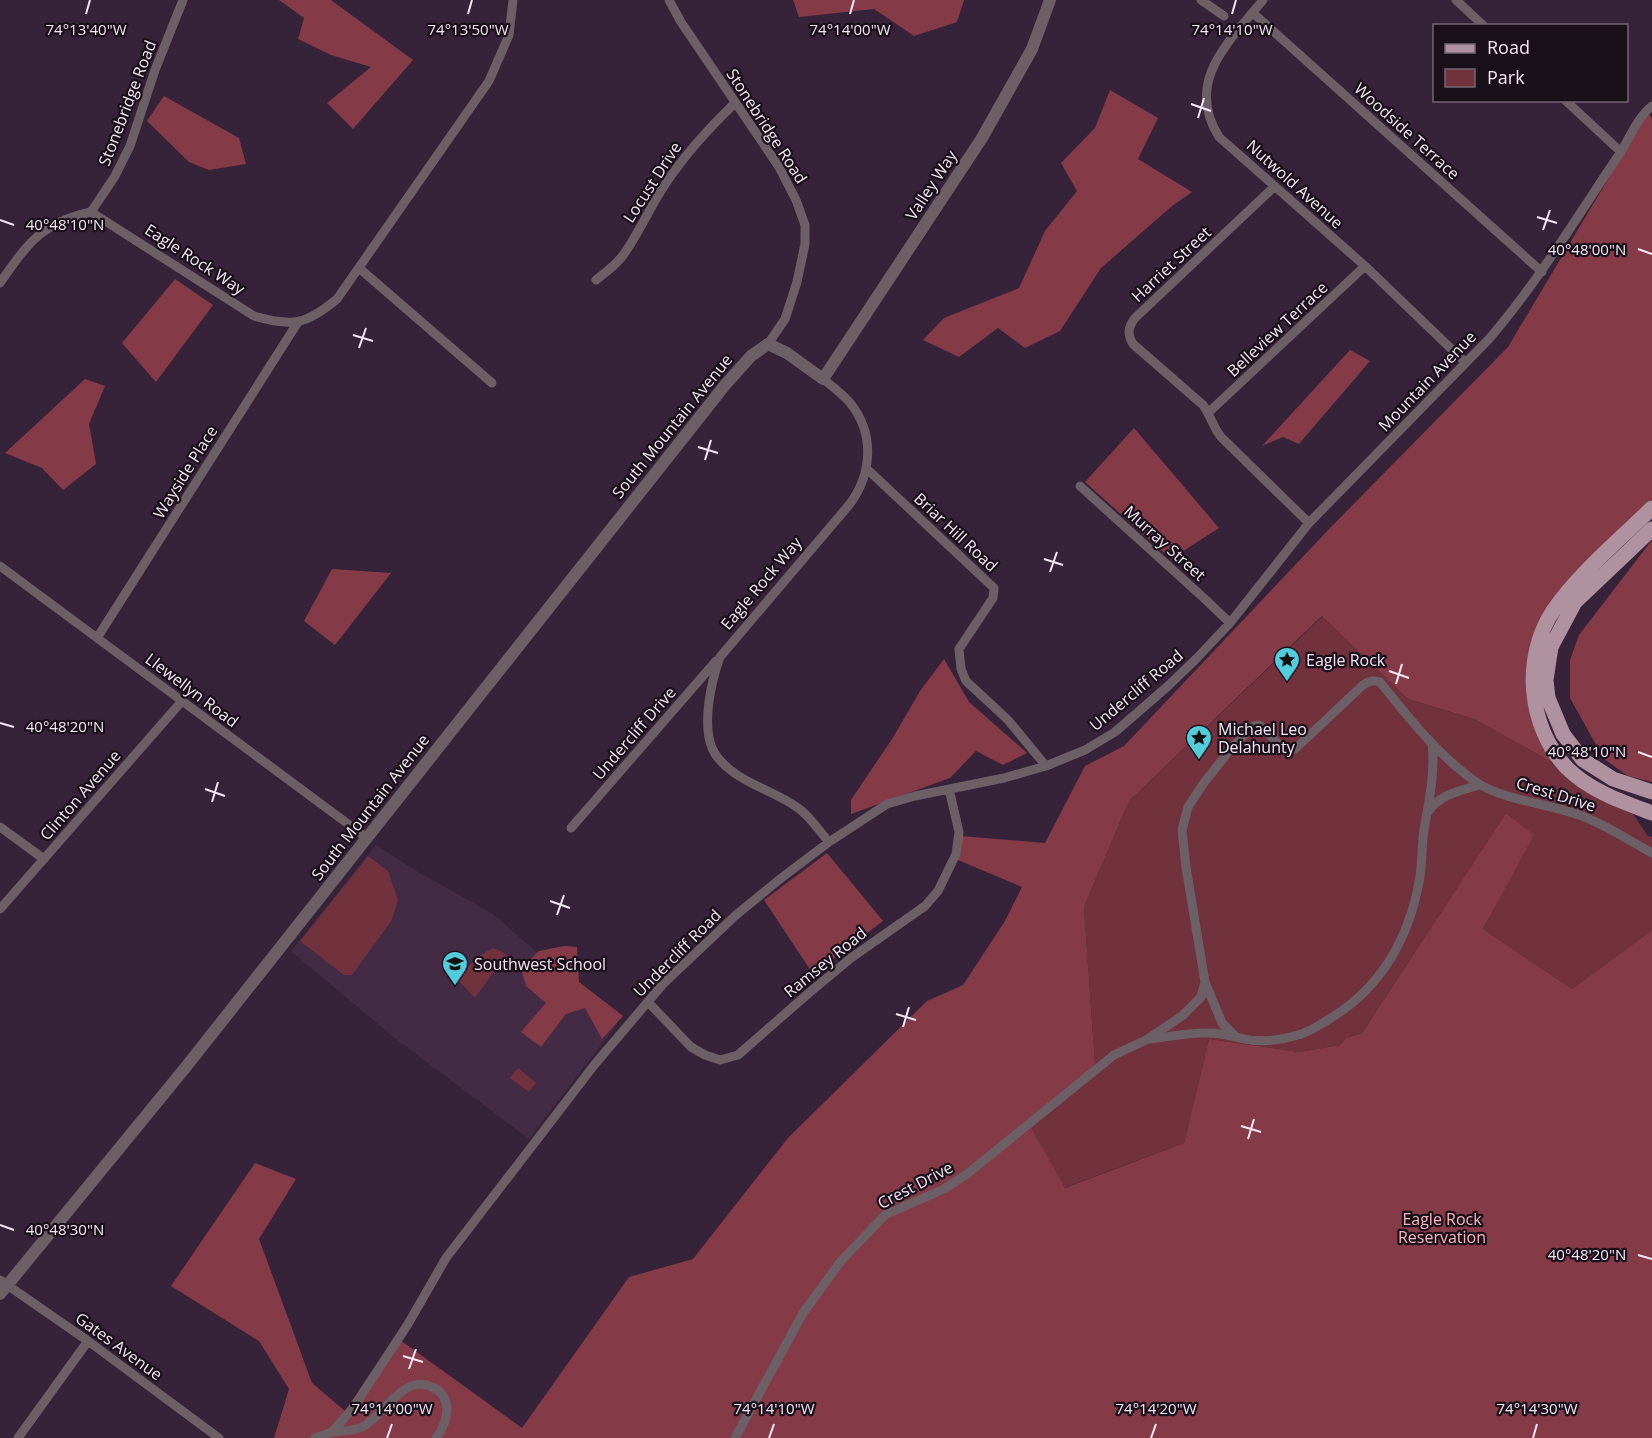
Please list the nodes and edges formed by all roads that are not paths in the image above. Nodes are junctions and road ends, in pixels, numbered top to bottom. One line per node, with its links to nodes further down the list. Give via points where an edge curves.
1 (183, 0): 16 (street, Stonebridge Road, via 130,146)
2 (513, 0): 18 (street, via 509,35 489,81)
3 (669, 0): 12 (street, Stonebridge Road)
4 (1050, 0): 25 (street, Valley Way, via 1032,49 982,138)
5 (1201, 0): 9 (street)
6 (1263, 0): 8 (street, Nutwold Avenue)
7 (1456, 0): 10 (street)
8 (1253, 13): 15 (street, Nutwold Avenue, via 1210,71 1206,84 1207,112 1219,137); 19 (street, Woodside Terrace)
9 (1224, 16)
10 (1482, 24)
11 (1567, 102): 14 (street)
12 (735, 103): 20 (street, Locust Drive, via 683,157 626,251); 23 (street, Stonebridge Road, via 779,167 805,225 797,282 785,319)
13 (1652, 106): 14 (street, Mountain Avenue)
14 (1621, 152): 19 (street, Mountain Avenue)
15 (1275, 186): 17 (street, Nutwold Avenue); 27 (street, Harriet Street, via 1130,325 1133,344 1194,396)
16 (91, 212): 21 (street, via 49,226 26,246); 22 (street, Eagle Rock Way, via 254,316)
17 (1365, 266): 24 (street, Nutwold Avenue); 27 (street, Belleview Terrace)
18 (359, 268): 22 (street, via 337,299 317,316); 26 (street)
19 (1542, 272): 24 (street, Mountain Avenue, via 1515,309)
20 (596, 280)
21 (0, 283)
22 (297, 322): 35 (street, Wayside Place)
23 (768, 344): 25 (street, Eagle Rock Way); 48 (street, South Mountain Avenue, via 751,356 725,385)
24 (1465, 362): 31 (street, Mountain Avenue)
25 (823, 379): 28 (street, Eagle Rock Way, via 847,399 860,419 868,443)
26 (492, 383)
27 (1208, 413): 31 (street, Harriet Street, via 1222,438)
28 (867, 469): 36 (street, Eagle Rock Way, via 849,505); 40 (street, Briar Hill Road, via 994,588 993,598 959,649 961,669 966,681 1008,720)
29 (1080, 486): 34 (street, Murray Street)
30 (1652, 508): 44 (main road, via 1552,611 1535,653 1533,677 1540,723 1567,768 1612,797)
31 (1309, 523): 34 (street, Mountain Avenue)
32 (1652, 529): 43 (main road, via 1575,602 1551,647 1546,680 1548,698 1563,734 1583,760 1613,779)
33 (0, 566): 35 (street, Llewellyn Road)
34 (1230, 623): 37 (street, Mountain Avenue)
35 (97, 638): 38 (street, Llewellyn Road)
36 (720, 657): 47 (street, Undercliff Drive); 49 (street, Eagle Rock Way, via 708,712 711,748 734,773 800,809)
37 (1197, 658): 40 (street, Undercliff Road, via 1115,732)
38 (182, 701): 48 (street, Llewellyn Road); 51 (street, Clinton Avenue)
39 (1432, 743): 41 (street, Crest Drive); 45 (street, Crest Drive, via 1433,776); 53 (street, Crest Drive, via 1380,682 1374,680 1363,685 1296,748 1286,749 1259,725 1233,746 1188,807 1182,830)
40 (1046, 766): 42 (street, Undercliff Road)
41 (1480, 785): 45 (street, via 1446,797); 50 (street, Crest Drive, via 1580,815)
42 (949, 789): 49 (street, Undercliff Road, via 887,804); 54 (street, Ramsey Road, via 959,832 956,855 938,891 925,906 851,958 738,1055 720,1060 691,1047)
43 (1652, 792)
44 (1652, 813)
45 (1427, 816): 55 (street, Crest Drive, via 1412,910 1396,951 1376,980 1352,1005 1300,1034 1258,1040)
46 (0, 827): 51 (street)
47 (571, 828)
48 (367, 838): 57 (street, South Mountain Avenue, via 185,1068)
49 (829, 842): 54 (street, Undercliff Road, via 736,915)
50 (1652, 853)
51 (44, 859): 52 (street, Clinton Avenue)
52 (0, 909)
53 (1205, 982): 55 (street, Crest Drive, via 1219,1017); 56 (street, Crest Drive, via 1195,1005)
54 (648, 1002): 59 (street, Undercliff Road, via 595,1064 446,1258 353,1408)
55 (1234, 1035): 56 (street, Crest Drive, via 1206,1033)
56 (1146, 1040): 64 (street, Crest Drive, via 1109,1059 967,1174 944,1189 885,1215 841,1261 803,1313)
57 (2, 1286): 58 (street, Gates Avenue)
58 (88, 1341): 60 (street); 61 (street, Gates Avenue)
59 (332, 1432): 62 (street, Undercliff Road); 63 (street, via 362,1428 400,1392 428,1384 440,1390 446,1401 444,1426)
60 (18, 1438)
61 (219, 1438)
62 (315, 1438)
63 (436, 1438)
64 (735, 1438)

